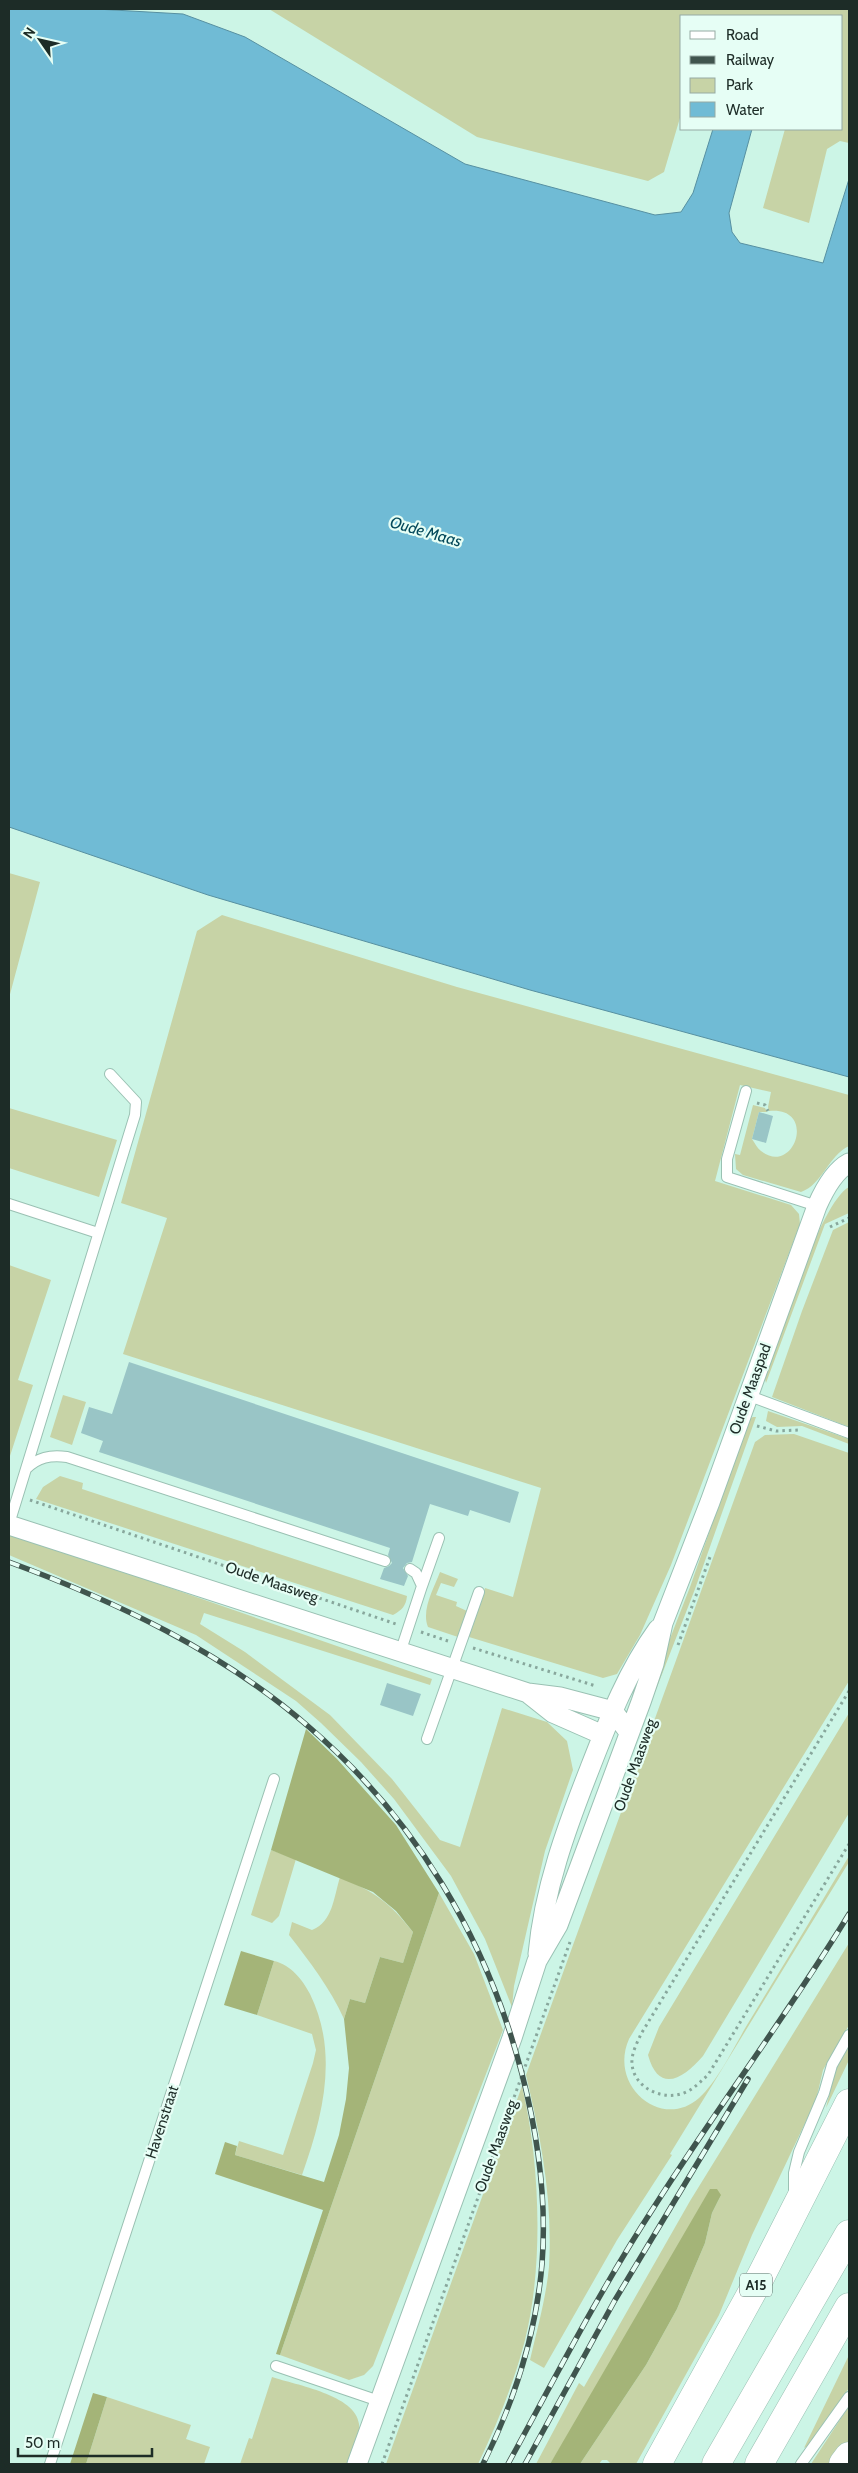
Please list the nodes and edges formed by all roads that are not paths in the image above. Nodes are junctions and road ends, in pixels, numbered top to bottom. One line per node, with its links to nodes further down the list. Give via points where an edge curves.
1 (110, 1074): 6 (lane, via 136,1102 135,1115)
2 (746, 1091): 5 (lane, via 727,1159 727,1177)
3 (849, 1163): 5 (street, Oude Maaspad, via 841,1167)
4 (9, 1204): 6 (lane)
5 (817, 1206): 7 (street, Oude Maaspad)
6 (98, 1233): 9 (lane)
7 (747, 1395): 8 (lane); 16 (street, Oude Maaspad)
8 (849, 1433)
9 (25, 1470): 10 (lane); 12 (lane, via 43,1458 67,1457)
10 (9, 1525): 17 (street, Oude Maasweg)
11 (439, 1538): 14 (lane)
12 (386, 1561)
13 (410, 1569): 14 (lane, via 416,1573)
14 (422, 1586): 17 (lane)
15 (479, 1592): 18 (lane)
16 (663, 1623): 20 (street, Oude Maaspad, via 640,1654); 21 (street, Oude Maaspad, via 654,1664)
17 (400, 1653): 18 (street, Oude Maasweg)
18 (453, 1670): 19 (street, Oude Maasweg); 23 (lane)
19 (528, 1693): 20 (street, Oude Maasweg); 22 (street, Oude Maasweg, via 553,1713)
20 (616, 1703): 21 (street, Oude Maasweg); 22 (street, Oude Maasweg)
21 (628, 1731): 22 (street); 25 (street, Oude Maasweg, via 558,1925)
22 (603, 1735): 25 (street, Oude Maasweg, via 562,1840 541,1918)
23 (427, 1739)
24 (274, 1779): 35 (lane, Havenstraat)
25 (537, 1961): 33 (street, Oude Maasweg)
26 (849, 2035): 28 (lane, via 832,2065 799,2152 792,2192)
27 (849, 2103): 28 (highway, A15)
28 (796, 2207): 37 (highway, A15)
29 (849, 2234): 38 (highway)
30 (849, 2307): 39 (highway)
31 (276, 2366): 33 (lane)
32 (849, 2397): 40 (lane)
33 (380, 2401): 36 (street, Oude Maasweg)
34 (849, 2456): 41 (highway)
35 (50, 2464)
36 (357, 2464)
37 (657, 2464)
38 (716, 2464)
39 (760, 2464)
40 (801, 2464)
41 (843, 2464)

